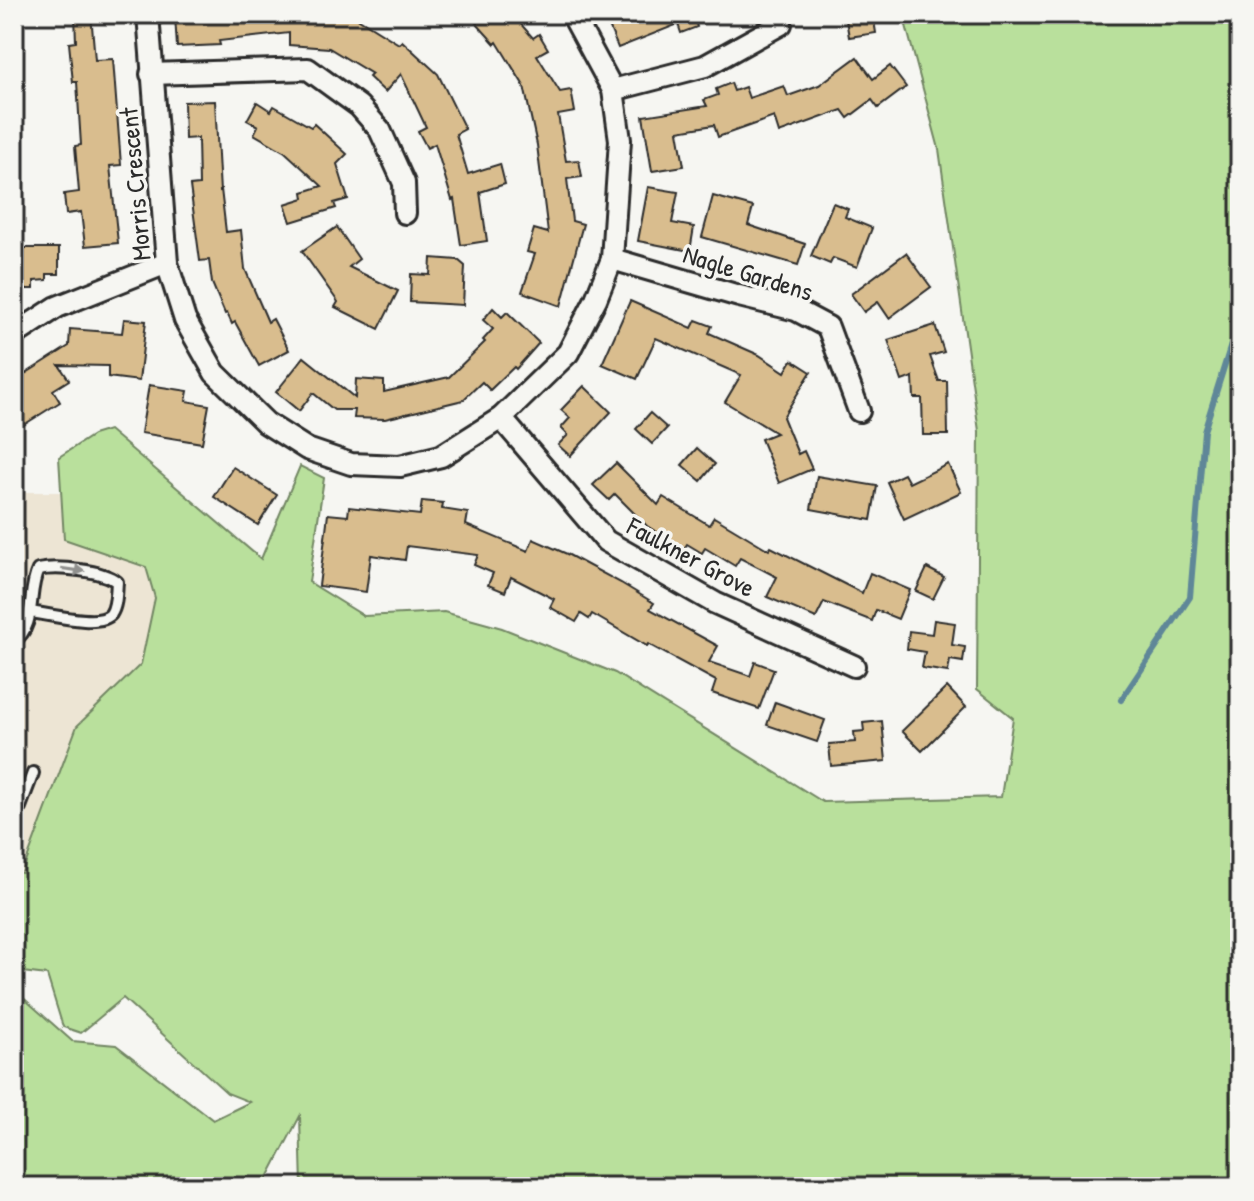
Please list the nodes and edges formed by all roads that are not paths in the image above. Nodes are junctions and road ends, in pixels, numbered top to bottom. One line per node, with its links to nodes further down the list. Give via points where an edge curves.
1 (148, 14): 4 (street, Morris Crescent)
2 (572, 14): 5 (street, Morris Crescent)
3 (781, 24): 5 (street, via 705,66)
4 (151, 74): 6 (street, via 308,69 359,106 380,130 404,183); 8 (street, Morris Crescent)
5 (613, 90): 7 (street, Morris Crescent, via 620,140)
6 (405, 213)
7 (612, 259): 10 (street, Nagle Gardens, via 796,310 828,327); 11 (street, Morris Crescent, via 568,353)
8 (167, 263): 9 (street, via 57,307); 11 (street, Morris Crescent, via 185,320 215,373 266,423 307,449 351,464 400,466 441,456)
9 (14, 335)
10 (859, 411)
11 (501, 418): 14 (street, Faulkner Grove, via 606,541 715,603)
12 (30, 612): 12 (lane, one-way to 12, via 38,570 110,575 117,582 115,607 98,622); 13 (lane)
13 (14, 641)
14 (854, 666)
15 (33, 773): 16 (lane)
16 (14, 823)

